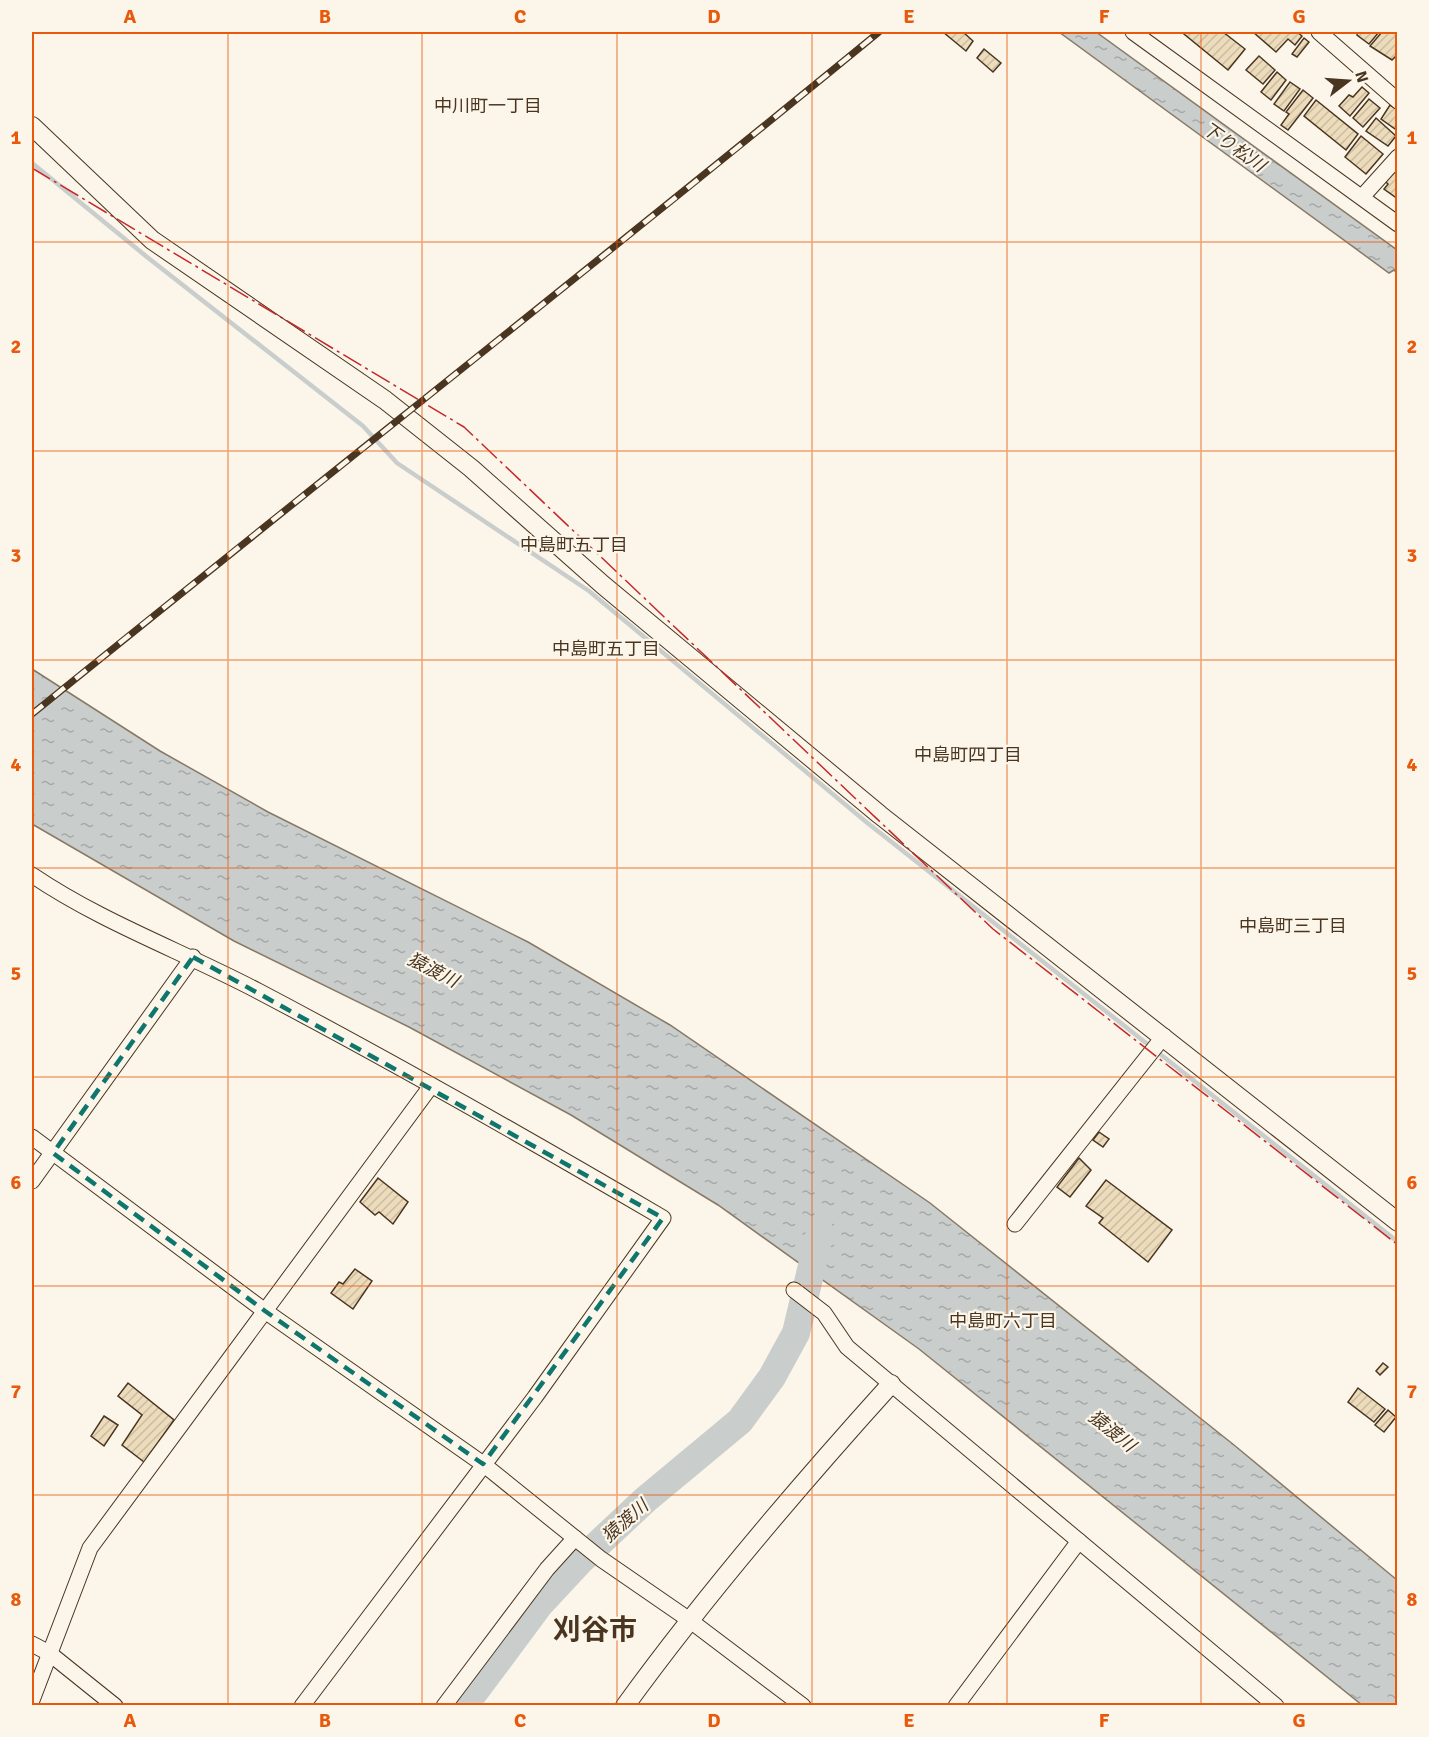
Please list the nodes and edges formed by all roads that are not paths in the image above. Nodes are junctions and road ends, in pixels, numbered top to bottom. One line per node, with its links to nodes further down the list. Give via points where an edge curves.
1 (1133, 32): 6 (street)
2 (1319, 32): 3 (street)
3 (1398, 101)
4 (32, 126): 10 (street, via 152,240 385,400 471,468 603,585 880,815)
5 (1398, 157): 6 (street)
6 (1362, 197): 7 (street)
7 (1398, 224)
8 (32, 875): 9 (street, via 142,938)
9 (194, 957): 11 (street, via 366,1047); 13 (street)
10 (1163, 1039): 15 (street); 16 (street)
11 (431, 1086): 18 (street); 20 (street, via 663,1218)
12 (32, 1137): 13 (street)
13 (53, 1153): 14 (street); 18 (street)
14 (32, 1182)
15 (1398, 1222)
16 (1015, 1224)
17 (794, 1290): 19 (street, via 824,1313 847,1347)
18 (265, 1311): 20 (street); 25 (street, via 90,1548)
19 (891, 1384): 22 (street); 23 (street)
20 (483, 1464): 21 (street); 28 (street)
21 (576, 1539): 23 (street); 29 (street, via 547,1569)
22 (1079, 1541): 32 (street); 33 (street)
23 (688, 1619): 30 (street); 31 (street)
24 (32, 1644): 25 (street)
25 (49, 1653): 26 (street); 27 (street)
26 (32, 1700)
27 (115, 1706)
28 (302, 1706)
29 (444, 1706)
30 (625, 1706)
31 (803, 1706)
32 (956, 1706)
33 (1276, 1706)

